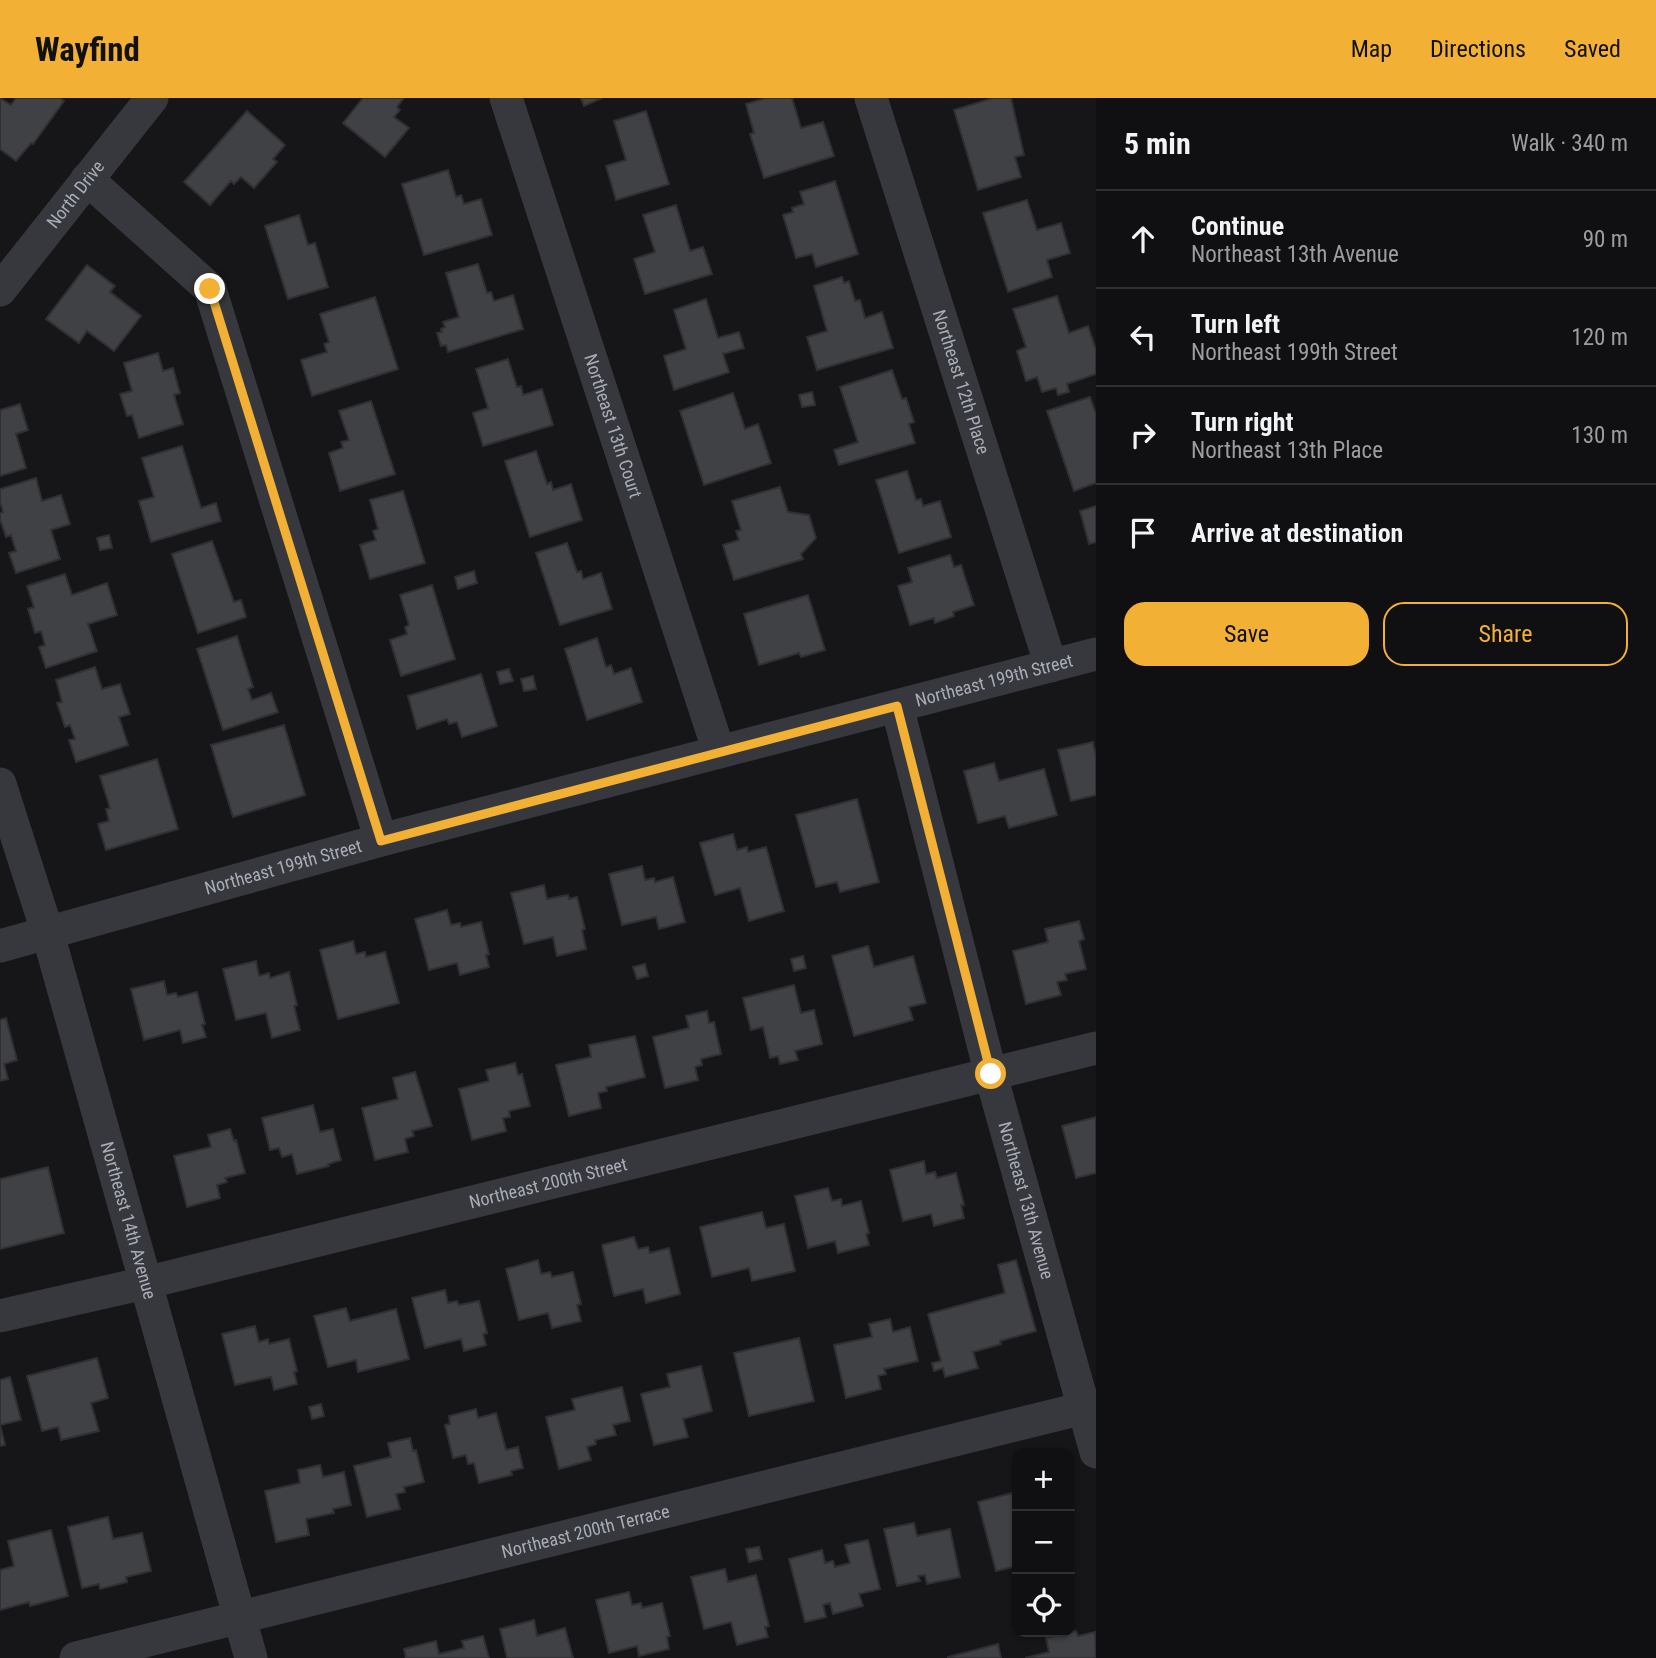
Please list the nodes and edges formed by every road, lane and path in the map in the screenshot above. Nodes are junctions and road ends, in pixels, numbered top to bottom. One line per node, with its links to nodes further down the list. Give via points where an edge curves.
1 (152, 98): 4 (street, North Drive)
2 (506, 98): 9 (street, Northeast 13th Court)
3 (871, 98): 7 (street, Northeast 12th Place)
4 (88, 179): 5 (street, North Drive); 11 (street, via 210,289)
5 (0, 289)
6 (1096, 654): 7 (street, Northeast 199th Street)
7 (1051, 666): 8 (street, Northeast 199th Street)
8 (897, 706): 9 (street, Northeast 199th Street); 15 (street, Northeast 13th Avenue)
9 (719, 752): 11 (street, Northeast 199th Street)
10 (0, 785): 12 (street, Northeast 14th Avenue)
11 (381, 841): 12 (street, Northeast 199th Street)
12 (48, 933): 13 (street, Northeast 199th Street); 16 (street, Northeast 14th Avenue)
13 (0, 946)
14 (1096, 1048): 15 (street, Northeast 200th Street)
15 (991, 1074): 16 (street, Northeast 200th Street); 18 (street, Northeast 13th Avenue)
16 (145, 1283): 17 (street, Northeast 200th Street); 20 (street, Northeast 14th Avenue)
17 (0, 1316)
18 (1090, 1406): 19 (street, Northeast 13th Avenue); 20 (street, Northeast 200th Terrace)
19 (1096, 1452)
20 (242, 1618): 21 (street, Northeast 200th Terrace); 22 (street, Northeast 14th Avenue)
21 (76, 1658)
22 (251, 1658)

